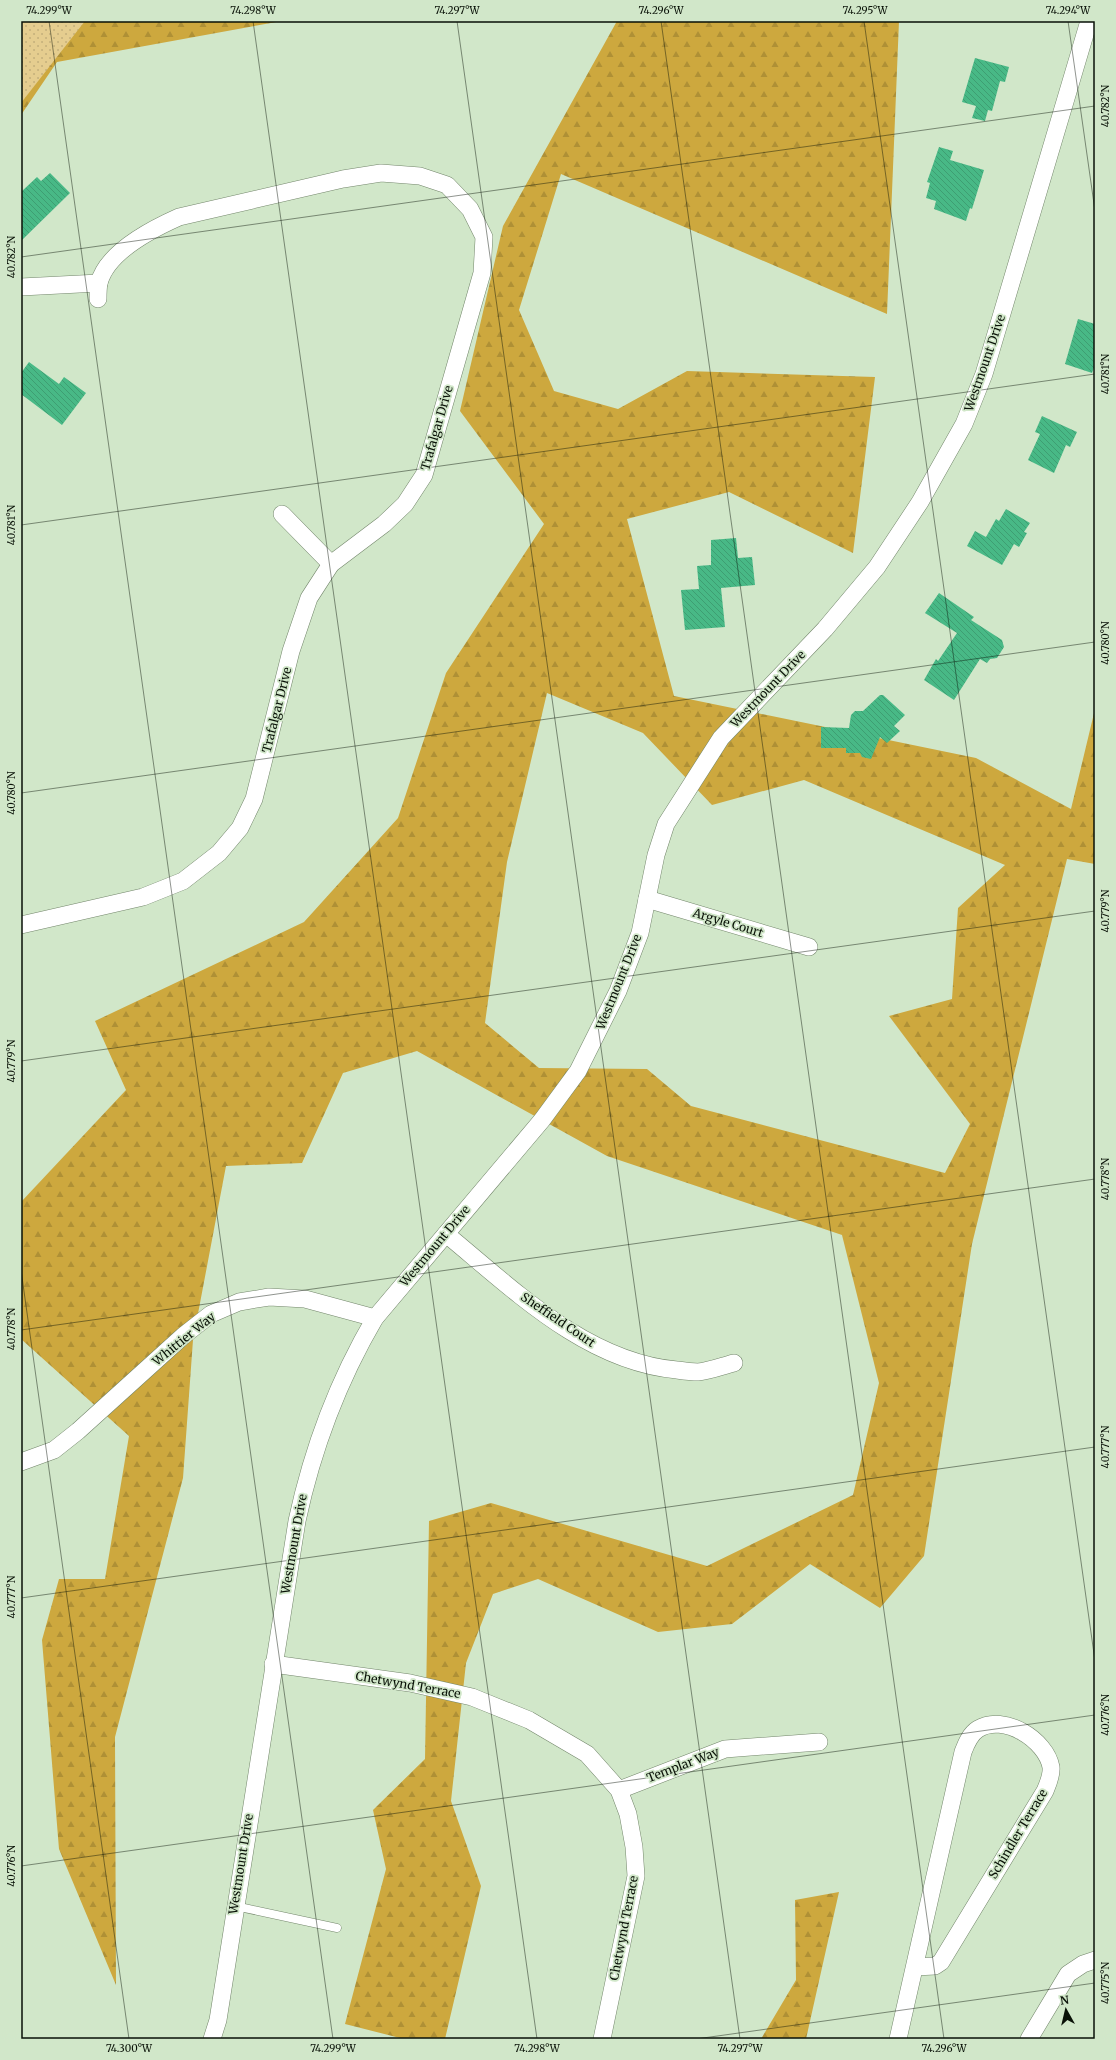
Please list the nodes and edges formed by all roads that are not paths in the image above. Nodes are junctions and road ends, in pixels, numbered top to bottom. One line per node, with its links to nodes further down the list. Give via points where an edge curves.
1 (1089, 21): 5 (street, Westmount Drive, via 984,374 964,424 920,502 877,567 825,629 721,738 666,824)
2 (21, 287): 4 (street, Trafalgar Drive, via 99,291 110,263 128,246 158,226 178,217 343,179 382,173 420,176 448,185 470,209 484,237 482,273 424,475 405,504)
3 (282, 514): 4 (street)
4 (331, 564): 6 (street, Trafalgar Drive, via 309,598 294,644 254,800 240,828 219,853 183,880 143,897)
5 (646, 899): 7 (street, Argyle Court); 8 (street, Westmount Drive, via 640,933 618,991 578,1071 542,1120)
6 (21, 925)
7 (809, 947)
8 (446, 1234): 9 (street, Westmount Drive); 10 (street, Sheffield Court, via 531,1304 596,1346 627,1359 660,1368 699,1372)
9 (374, 1318): 11 (street, Whittier Way, via 305,1299 269,1297 239,1302 212,1314 183,1336 54,1450); 12 (street, Westmount Drive, via 341,1383 306,1477)
10 (734, 1363)
11 (21, 1462)
12 (273, 1664): 14 (street, Chetwynd Terrace, via 410,1683 472,1697 529,1720 587,1754); 15 (street, Westmount Drive)
13 (819, 1742): 14 (street, Templar Way, via 724,1749)
14 (620, 1790): 20 (street, Chetwynd Terrace, via 628,1814 636,1876)
15 (235, 1906): 16 (lane); 19 (street, Westmount Drive, via 218,2020)
16 (337, 1928)
17 (1095, 1960): 22 (street, via 1068,1974)
18 (915, 1967): 18 (street, Schindler Terrace, via 968,1739 978,1729 992,1725 1006,1726 1023,1732 1037,1743 1047,1757 1051,1768 1050,1780 1045,1791 941,1962 935,1966); 21 (street, Schindler Terrace)
19 (212, 2039)
20 (602, 2039)
21 (898, 2039)
22 (1029, 2039)

